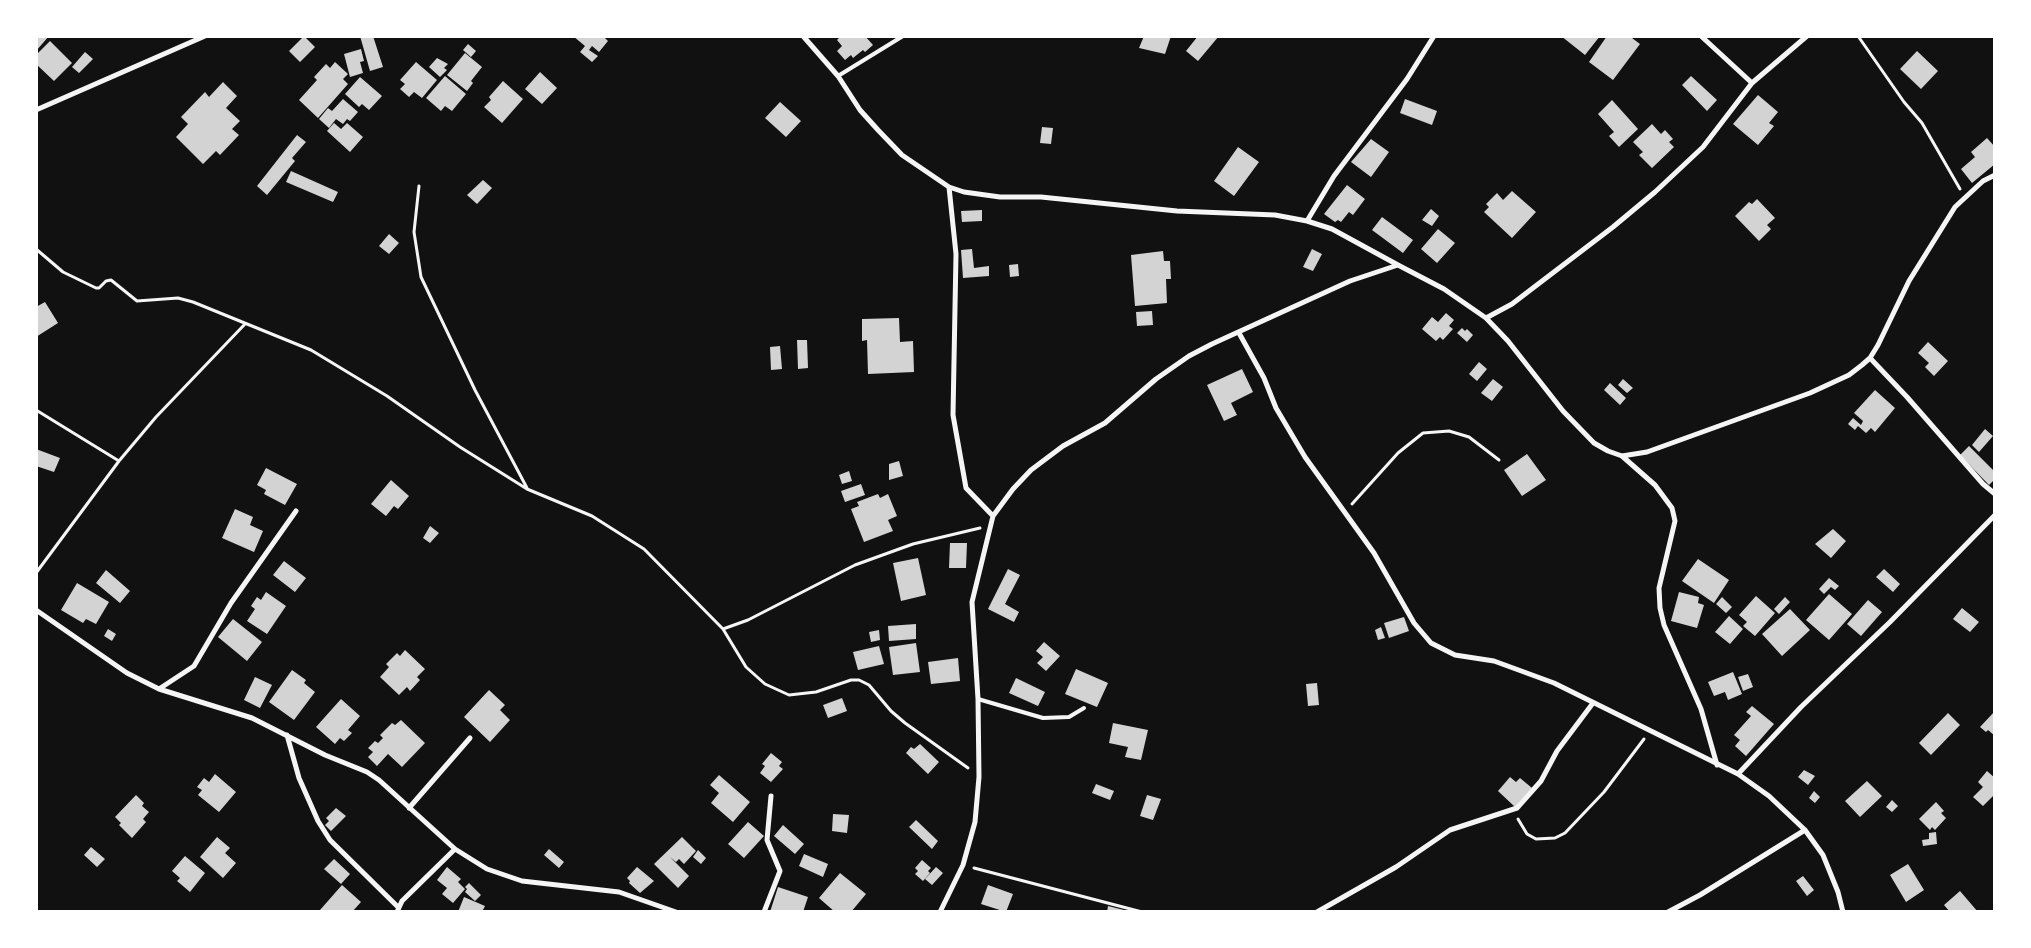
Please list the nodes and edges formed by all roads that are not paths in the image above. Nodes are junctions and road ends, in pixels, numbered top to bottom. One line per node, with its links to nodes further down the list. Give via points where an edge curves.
1 (206, 36): 9 (street)
2 (803, 36): 7 (street)
3 (903, 36): 7 (lane)
4 (1434, 36): 12 (street, via 1402,86 1334,176)
5 (1700, 36): 8 (street)
6 (1807, 36): 8 (street)
7 (838, 76): 11 (street, via 860,110 884,137 918,167)
8 (1752, 83): 14 (street, via 1703,147 1655,192 1519,298)
9 (36, 110)
10 (1995, 175): 16 (street, via 1964,197 1946,220 1909,281)
11 (949, 187): 12 (street, via 1000,197 1041,197 1177,211 1275,215); 21 (street, via 956,254 953,416 966,488)
12 (1307, 221): 13 (street, via 1332,228)
13 (1398, 265): 14 (street); 15 (street, via 1350,281)
14 (1486, 318): 17 (street, via 1563,411 1594,443)
15 (1239, 333): 21 (street, via 1189,356 1104,423 1050,455 1013,489); 25 (street, via 1264,378 1276,408 1305,457 1374,553 1414,622 1431,643 1455,655 1529,673)
16 (1870, 358): 17 (street, via 1849,374 1810,393 1673,444); 18 (street)
17 (1622, 456): 29 (street, via 1655,485 1672,508 1675,521 1659,588 1660,608 1664,625 1701,709)
18 (1995, 494)
19 (296, 511): 23 (street, via 231,603 194,666)
20 (1995, 515): 30 (street)
21 (994, 516): 24 (street, via 972,602)
22 (36, 610): 23 (street, via 127,672)
23 (159, 689): 27 (street, via 252,718)
24 (978, 699): 26 (lane, via 1043,718 1068,717); 38 (street, via 979,777 975,822 963,864)
25 (1593, 703): 29 (street); 39 (street, via 1557,751 1541,781 1517,808 1450,830 1396,868)
26 (1084, 708)
27 (287, 735): 32 (street, via 367,772); 35 (street, via 299,778 330,840)
28 (470, 738): 32 (street)
29 (1717, 765): 30 (street)
30 (1738, 774): 33 (street, via 1769,796)
31 (771, 796): 37 (street, via 767,840 780,871)
32 (409, 808): 34 (street)
33 (1806, 830): 40 (street); 41 (street, via 1823,855)
34 (455, 849): 35 (street, via 402,900); 36 (street, via 503,876 619,892)
35 (397, 909)
36 (676, 912)
37 (764, 912)
38 (940, 912)
39 (1316, 912)
40 (1668, 912)
41 (1843, 912)

